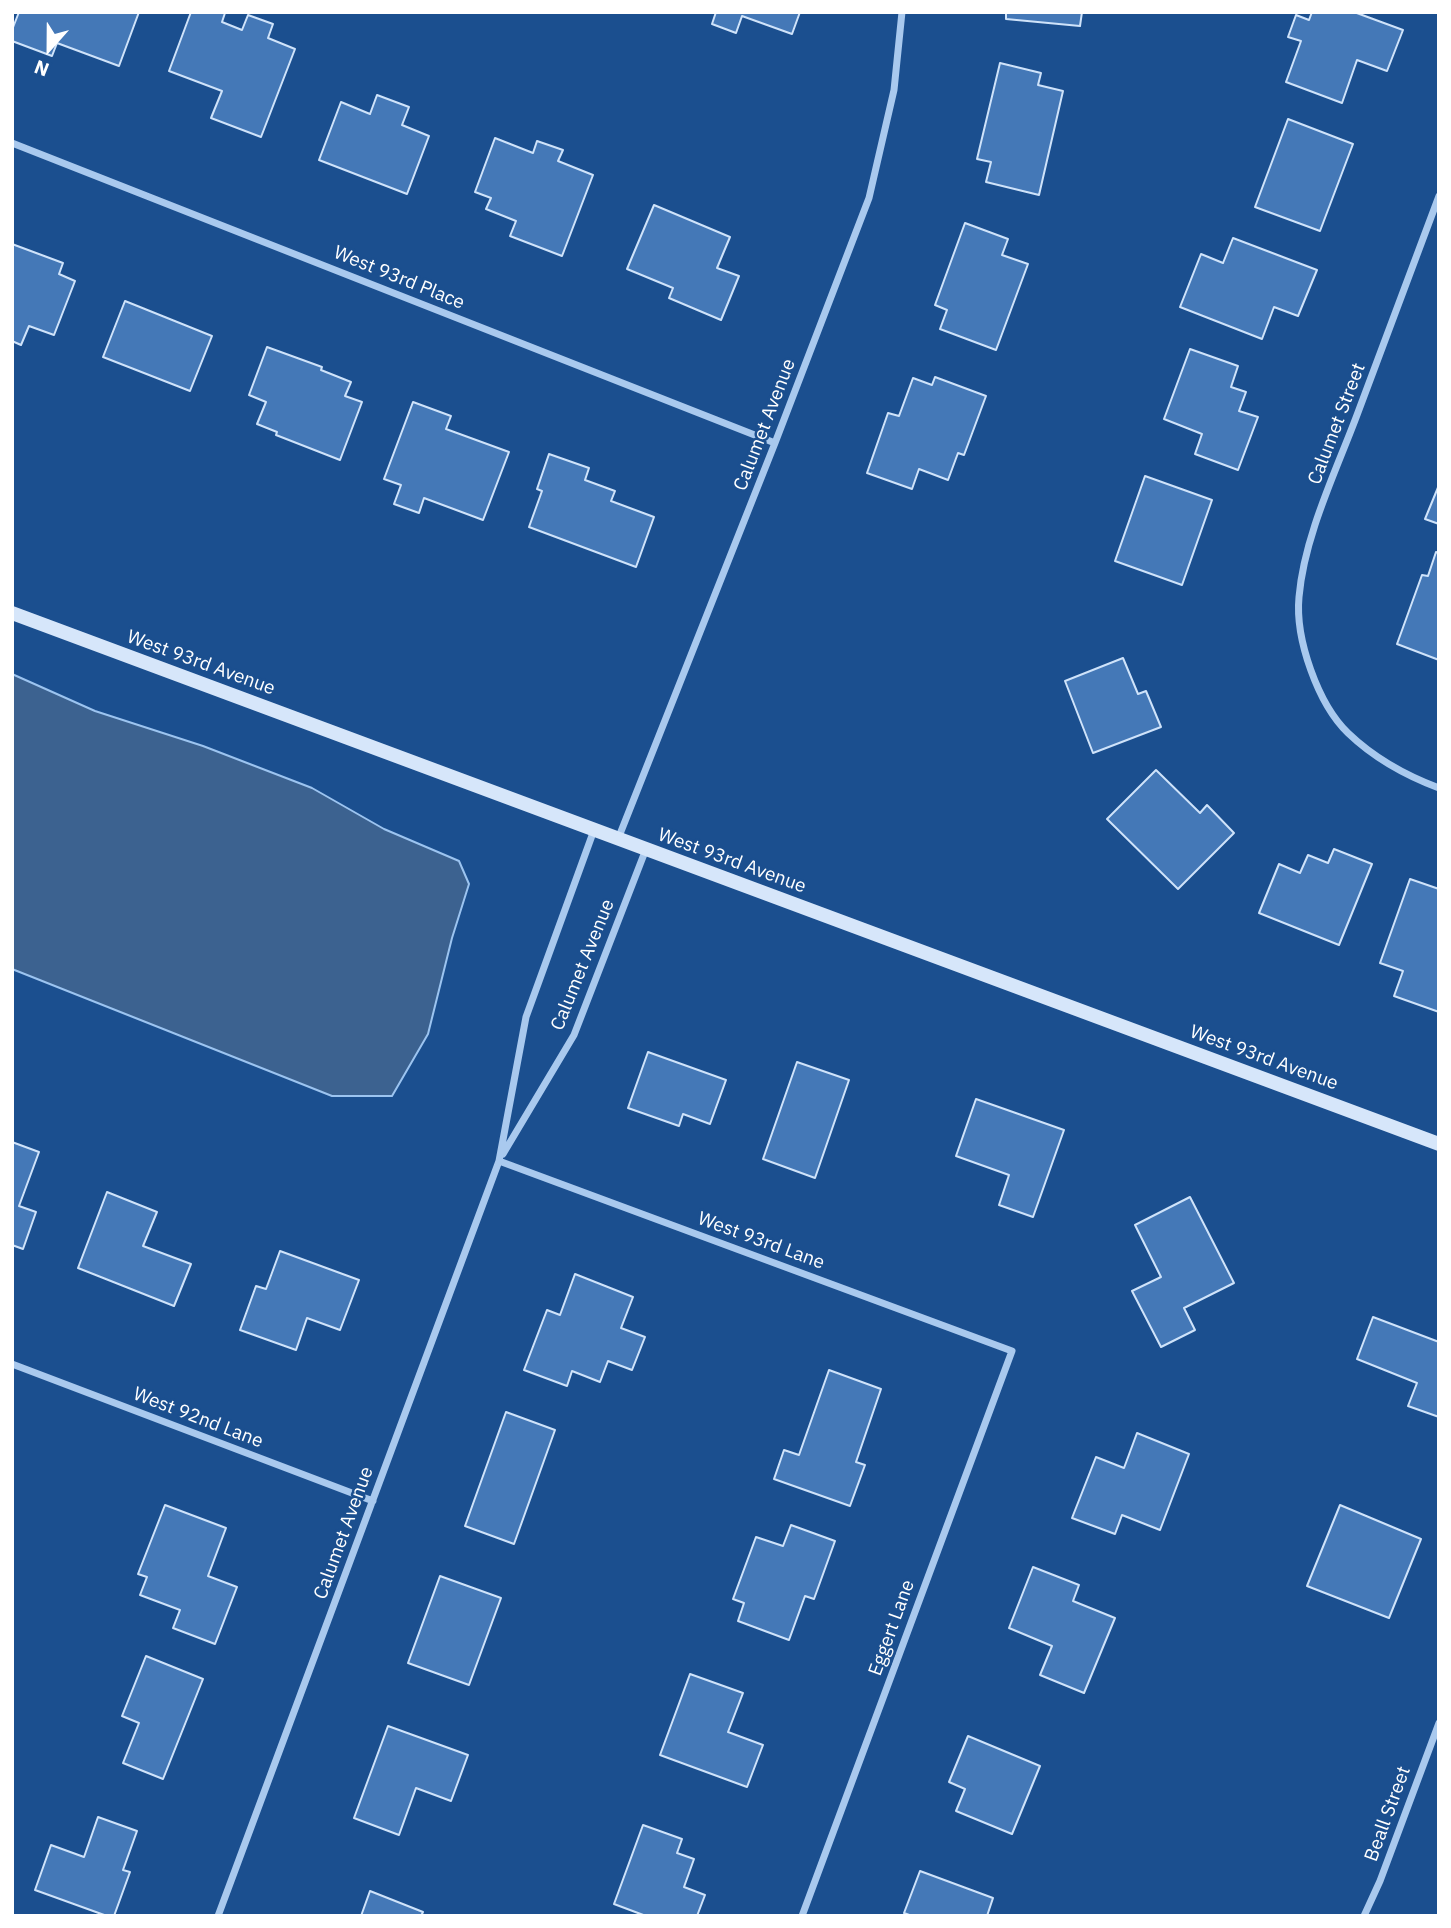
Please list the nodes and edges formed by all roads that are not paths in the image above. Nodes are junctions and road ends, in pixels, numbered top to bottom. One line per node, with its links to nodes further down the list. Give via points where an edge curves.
1 (902, 12): 4 (street, Calumet Avenue, via 894,90 869,198)
2 (12, 143): 4 (street, West 93rd Place)
3 (1439, 195): 6 (street, Calumet Street, via 1314,531 1298,598 1309,669 1348,733 1381,758)
4 (775, 443): 8 (street, Calumet Avenue)
5 (12, 613): 7 (street, West 93rd Avenue)
6 (1439, 788)
7 (594, 830): 8 (street, West 93rd Avenue); 11 (street, Calumet Avenue, via 526,1017)
8 (618, 838): 9 (street, West 93rd Avenue)
9 (646, 849): 10 (street, West 93rd Avenue); 11 (street, Calumet Avenue, via 574,1035)
10 (1439, 1144)
11 (499, 1161): 12 (street, West 93rd Lane); 14 (street, Calumet Avenue)
12 (1012, 1351): 17 (street, Eggert Lane)
13 (12, 1364): 14 (street, West 92nd Lane)
14 (373, 1501): 16 (street, Calumet Avenue)
15 (1439, 1723): 18 (street, Beall Street)
16 (218, 1916)
17 (802, 1916)
18 (1364, 1916)

